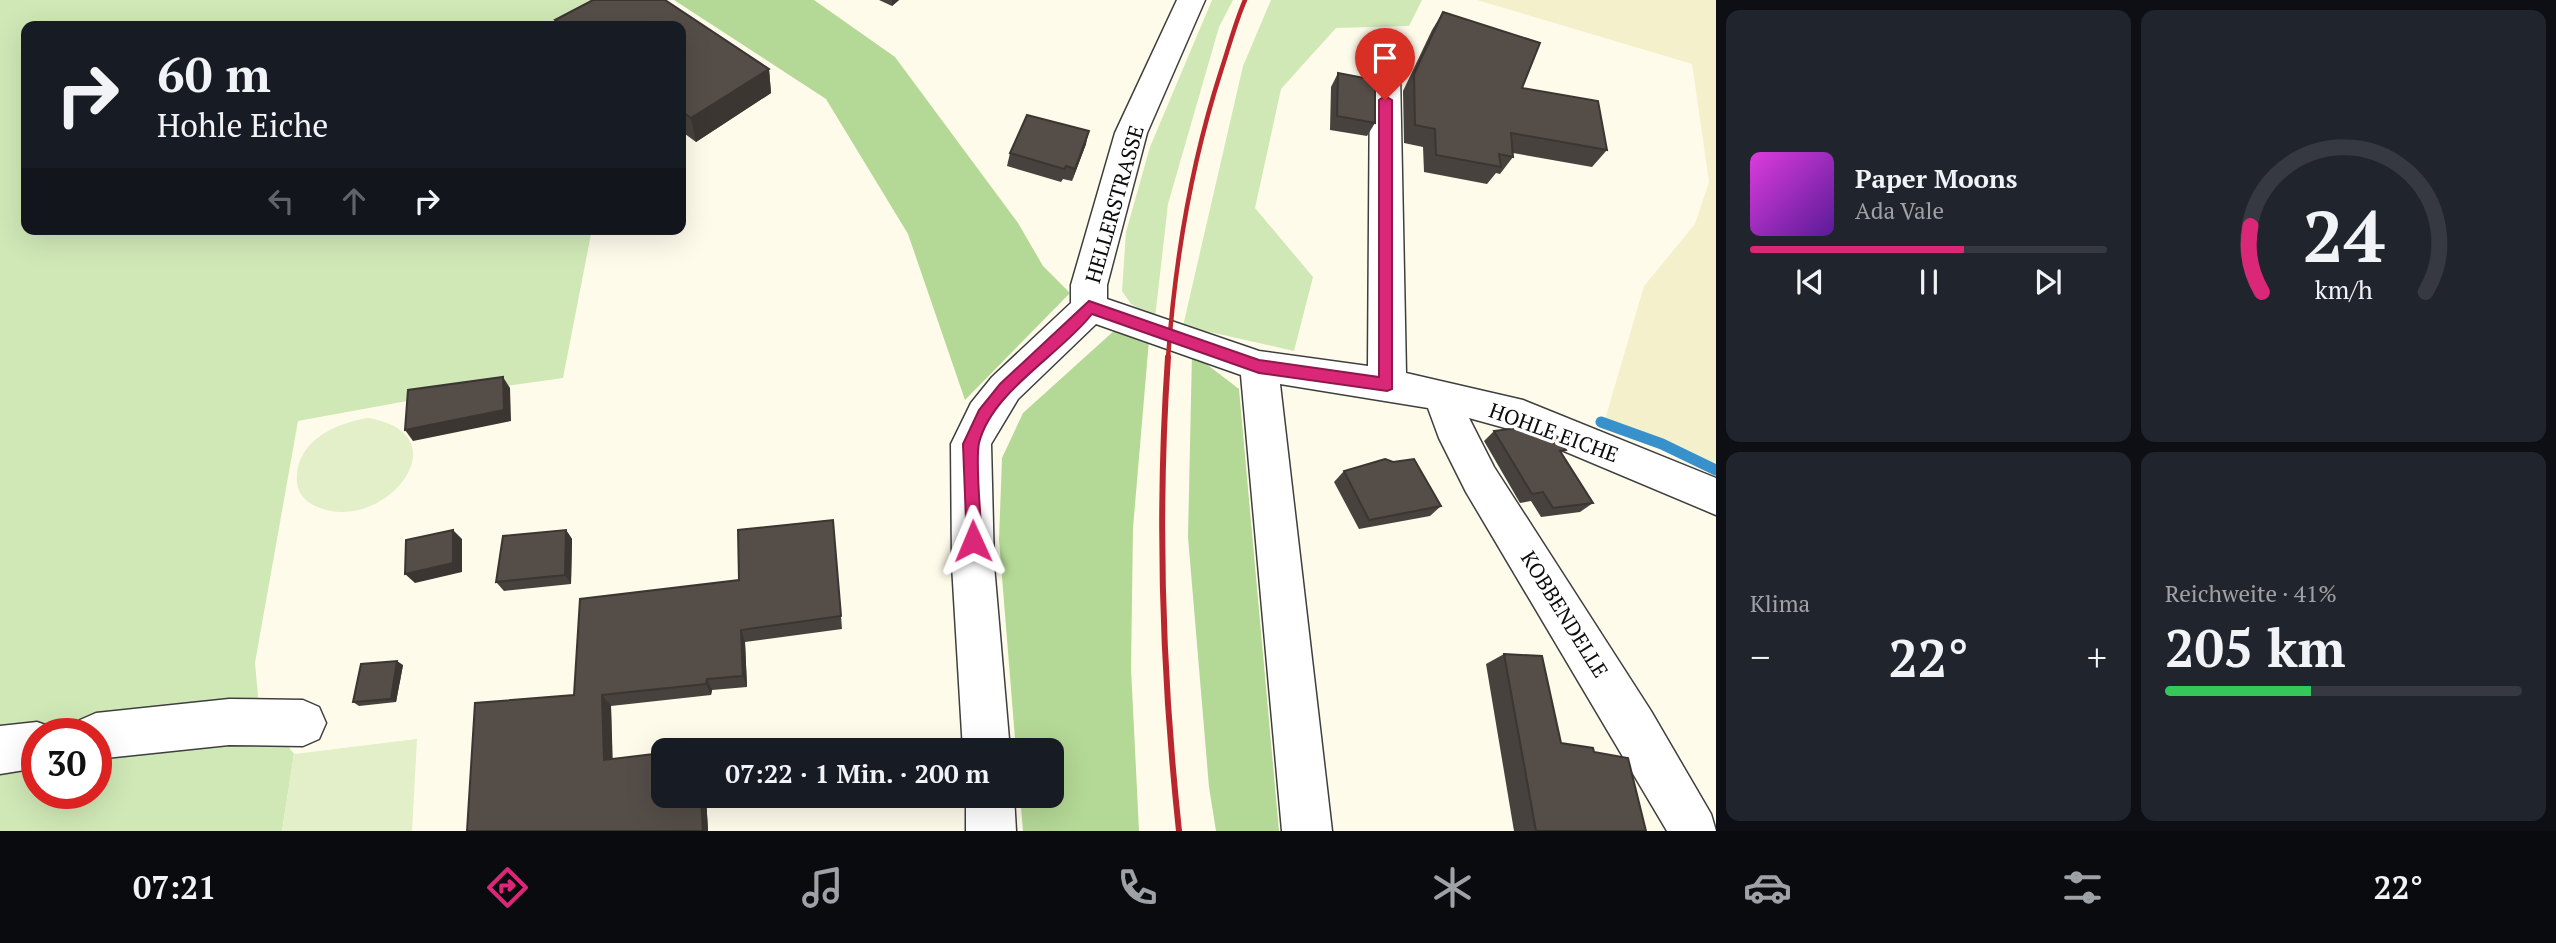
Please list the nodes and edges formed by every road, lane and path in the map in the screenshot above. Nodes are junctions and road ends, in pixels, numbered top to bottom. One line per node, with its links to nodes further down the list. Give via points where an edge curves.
1 (1191, 0): 3 (street, HELLERSTRASSE, via 1131,133 1089,285)
2 (1385, 73): 5 (street)
3 (1089, 307): 4 (street, HOHLE EICHE); 10 (street, HELLERSTRASSE, via 1005,388 971,444 974,565)
4 (1259, 366): 5 (street, HOHLE EICHE); 15 (street)
5 (1387, 384): 6 (street, HOHLE EICHE)
6 (1443, 395): 7 (street, HOHLE EICHE, via 1523,416); 16 (street, KOBBENDELLE, via 1469,458)
7 (1716, 497)
8 (303, 723): 9 (street, via 229,722)
9 (112, 734)
10 (987, 738)
11 (21, 747): 12 (street)
12 (0, 750)
13 (990, 808): 14 (street)
14 (991, 831)
15 (1307, 831)
16 (1694, 831)

